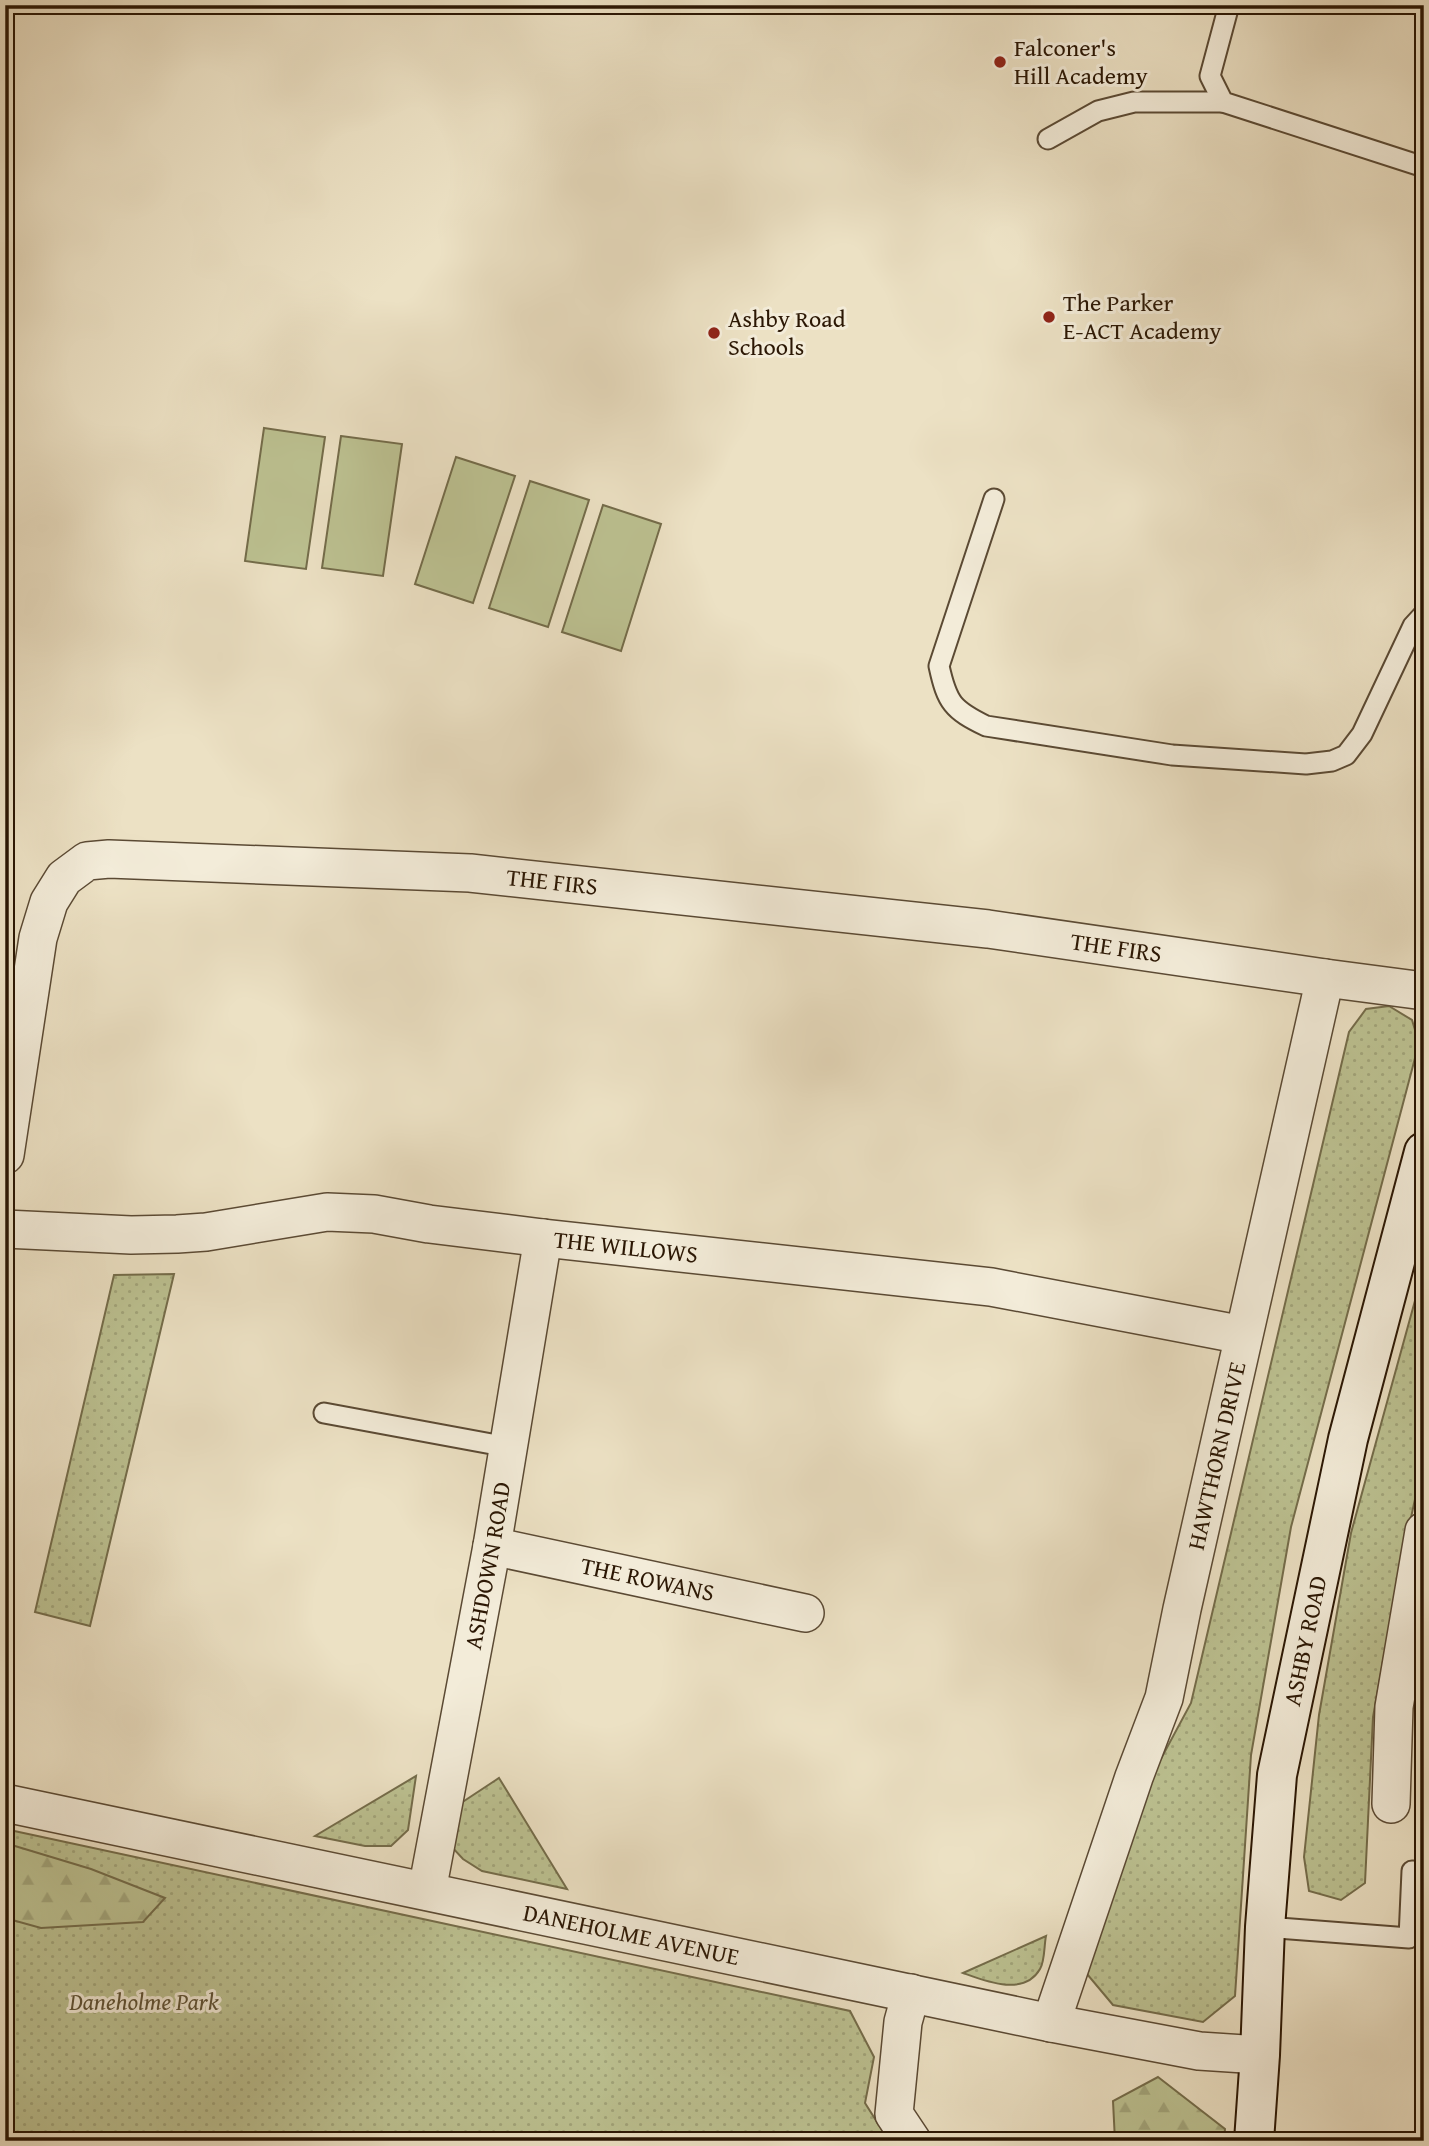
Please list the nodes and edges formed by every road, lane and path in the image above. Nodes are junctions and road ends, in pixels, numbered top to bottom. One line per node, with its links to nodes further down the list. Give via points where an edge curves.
1 (1228, 5): 2 (lane, via 1210,76)
2 (1223, 102): 3 (lane, via 1134,102 1098,111); 4 (lane)
3 (1048, 139)
4 (1424, 167)
5 (994, 499): 6 (lane, via 939,666 945,694 964,715 986,726 1172,755 1306,764 1332,761 1346,755 1362,734 1413,626)
6 (1424, 614)
7 (1325, 978): 8 (street); 10 (street, THE FIRS, via 988,929 470,873 109,859 87,862 64,878 49,902 38,938); 13 (street, HAWTHORN DRIVE)
8 (1424, 991)
9 (1424, 1152): 23 (street, ASHBY ROAD, via 1348,1439 1277,1775)
10 (5, 1155)
11 (5, 1229): 12 (street, THE WILLOWS, via 131,1235 206,1232 327,1212 374,1214)
12 (543, 1238): 13 (street, THE WILLOWS, via 991,1287); 15 (street, ASHDOWN ROAD)
13 (1243, 1335): 25 (street, HAWTHORN DRIVE, via 1164,1698)
14 (324, 1413): 15 (lane)
15 (508, 1447): 17 (street, ASHDOWN ROAD)
16 (1424, 1531): 20 (street, via 1394,1707)
17 (492, 1546): 18 (street, THE ROWANS); 22 (street, ASHDOWN ROAD)
18 (805, 1613)
19 (5, 1803): 22 (street, DANEHOLME AVENUE)
20 (1391, 1804)
21 (1424, 1872): 23 (lane, via 1412,1871 1409,1938)
22 (427, 1891): 24 (street, DANEHOLME AVENUE)
23 (1265, 1927): 26 (street, ASHBY ROAD)
24 (911, 1993): 25 (street, DANEHOLME AVENUE); 27 (street, via 894,2114)
25 (1051, 2023): 26 (street, DANEHOLME AVENUE, via 1199,2051)
26 (1261, 2055): 28 (street, ASHBY ROAD)
27 (912, 2141)
28 (1254, 2141)

